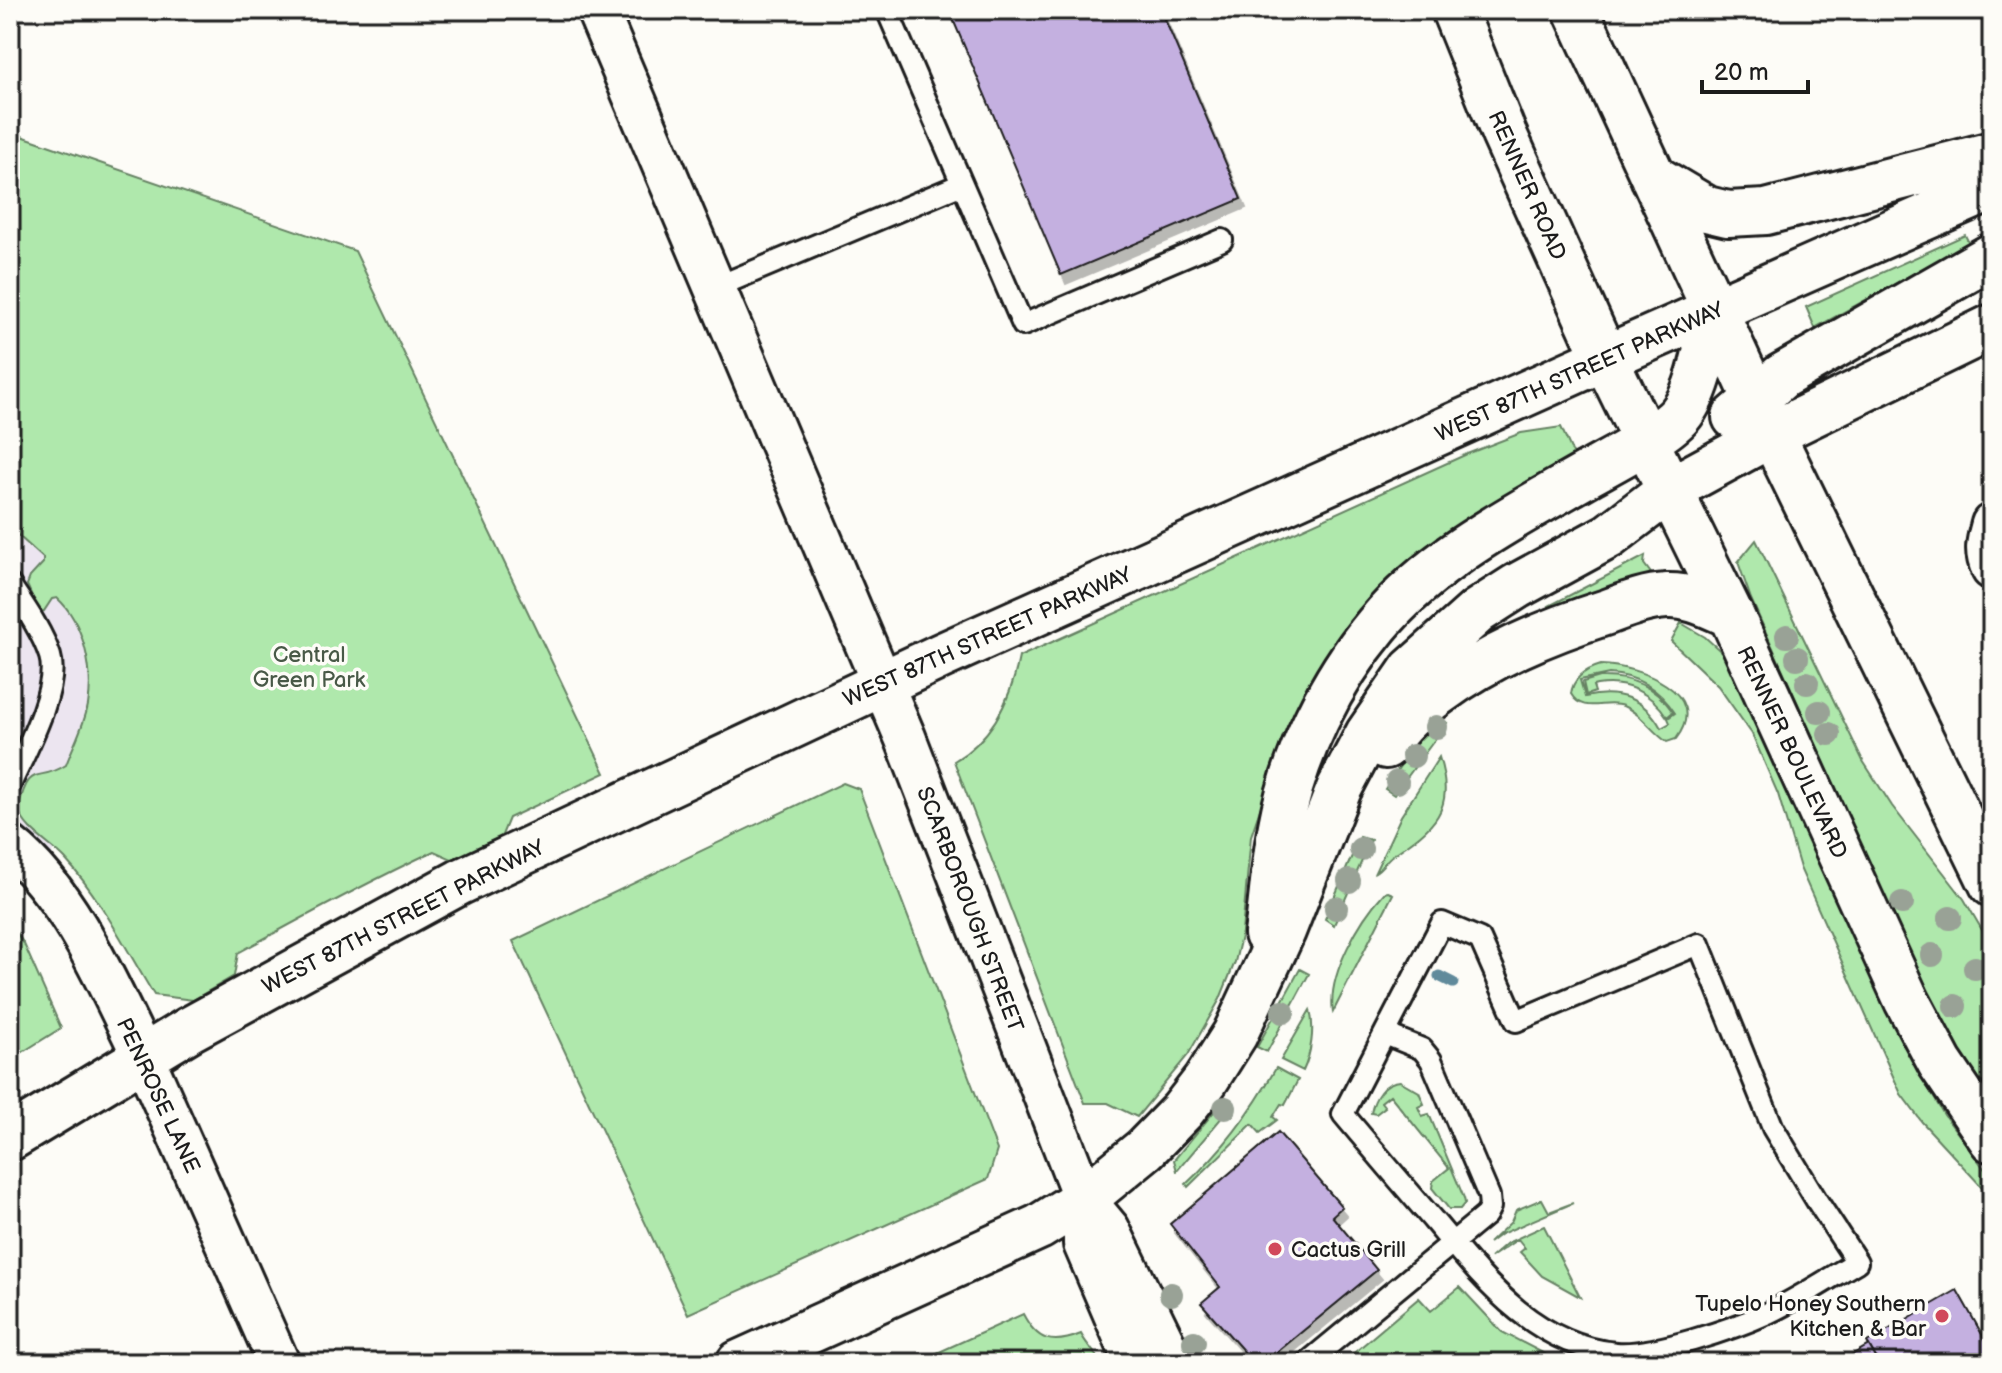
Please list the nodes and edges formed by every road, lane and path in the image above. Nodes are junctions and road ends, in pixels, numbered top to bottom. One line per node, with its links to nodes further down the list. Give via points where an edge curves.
1 (597, 10): 11 (street, SCARBOROUGH STREET)
2 (887, 10): 7 (lane)
3 (1454, 10): 14 (main road, RENNER ROAD)
4 (1576, 10): 6 (main road)
5 (1992, 154): 6 (main road, via 1766,212 1707,209)
6 (1653, 177): 12 (main road)
7 (962, 184): 9 (lane, via 1023,325); 11 (lane)
8 (1992, 188): 12 (main road, WEST 87TH STREET PARKWAY)
9 (1222, 240)
10 (1992, 256): 15 (main road, via 1795,369)
11 (714, 288): 22 (street, SCARBOROUGH STREET)
12 (1714, 312): 14 (main road, WEST 87TH STREET PARKWAY); 15 (main road); 16 (main road, via 1700,376 1680,415)
13 (1992, 327): 15 (main road)
14 (1605, 358): 16 (main road, RENNER BOULEVARD); 22 (main road, WEST 87TH STREET PARKWAY)
15 (1764, 417): 17 (main road); 25 (main road)
16 (1645, 440): 17 (main road, RENNER BOULEVARD); 27 (main road, via 1463,547 1377,624 1322,710 1297,768 1281,822)
17 (1669, 490): 21 (main road, RENNER BOULEVARD); 26 (main road, via 1609,536 1478,611 1412,670 1368,734 1339,789)
18 (1992, 524): 19 (street, via 1986,557)
19 (1992, 569)
20 (10, 585): 23 (lane, via 50,657 52,678)
21 (1731, 615): 26 (main road, via 1691,598 1643,600 1554,629 1466,673 1390,737 1320,882); 31 (main road, RENNER BOULEVARD, via 1907,1001 1940,1063)
22 (882, 683): 29 (main road, WEST 87TH STREET PARKWAY, via 460,882); 32 (street, SCARBOROUGH STREET)
23 (10, 785)
24 (10, 846): 29 (street, PENROSE LANE, via 62,901)
25 (1992, 884)
26 (1283, 931): 27 (main road)
27 (1261, 976): 32 (main road, via 1235,1034 1182,1111)
28 (1385, 1034): 33 (lane, via 1343,1114); 33 (lane, via 1422,1049 1431,1060 1489,1196 1486,1215); 34 (lane, via 1442,923 1480,939 1516,1021 1699,944 1773,1128 1857,1262 1767,1314)
29 (143, 1056): 30 (main road, WEST 87TH STREET PARKWAY); 35 (street, PENROSE LANE)
30 (10, 1138)
31 (1992, 1140)
32 (1084, 1199): 36 (main road, via 1039,1227); 37 (street, SCARBOROUGH STREET, via 1084,1244); 38 (street, SCARBOROUGH STREET, via 1109,1229)
33 (1452, 1243): 34 (lane, via 1509,1306 1561,1337 1616,1353); 39 (lane)
34 (1679, 1354)
35 (279, 1363)
36 (739, 1363)
37 (1135, 1363)
38 (1174, 1363)
39 (1307, 1363)

